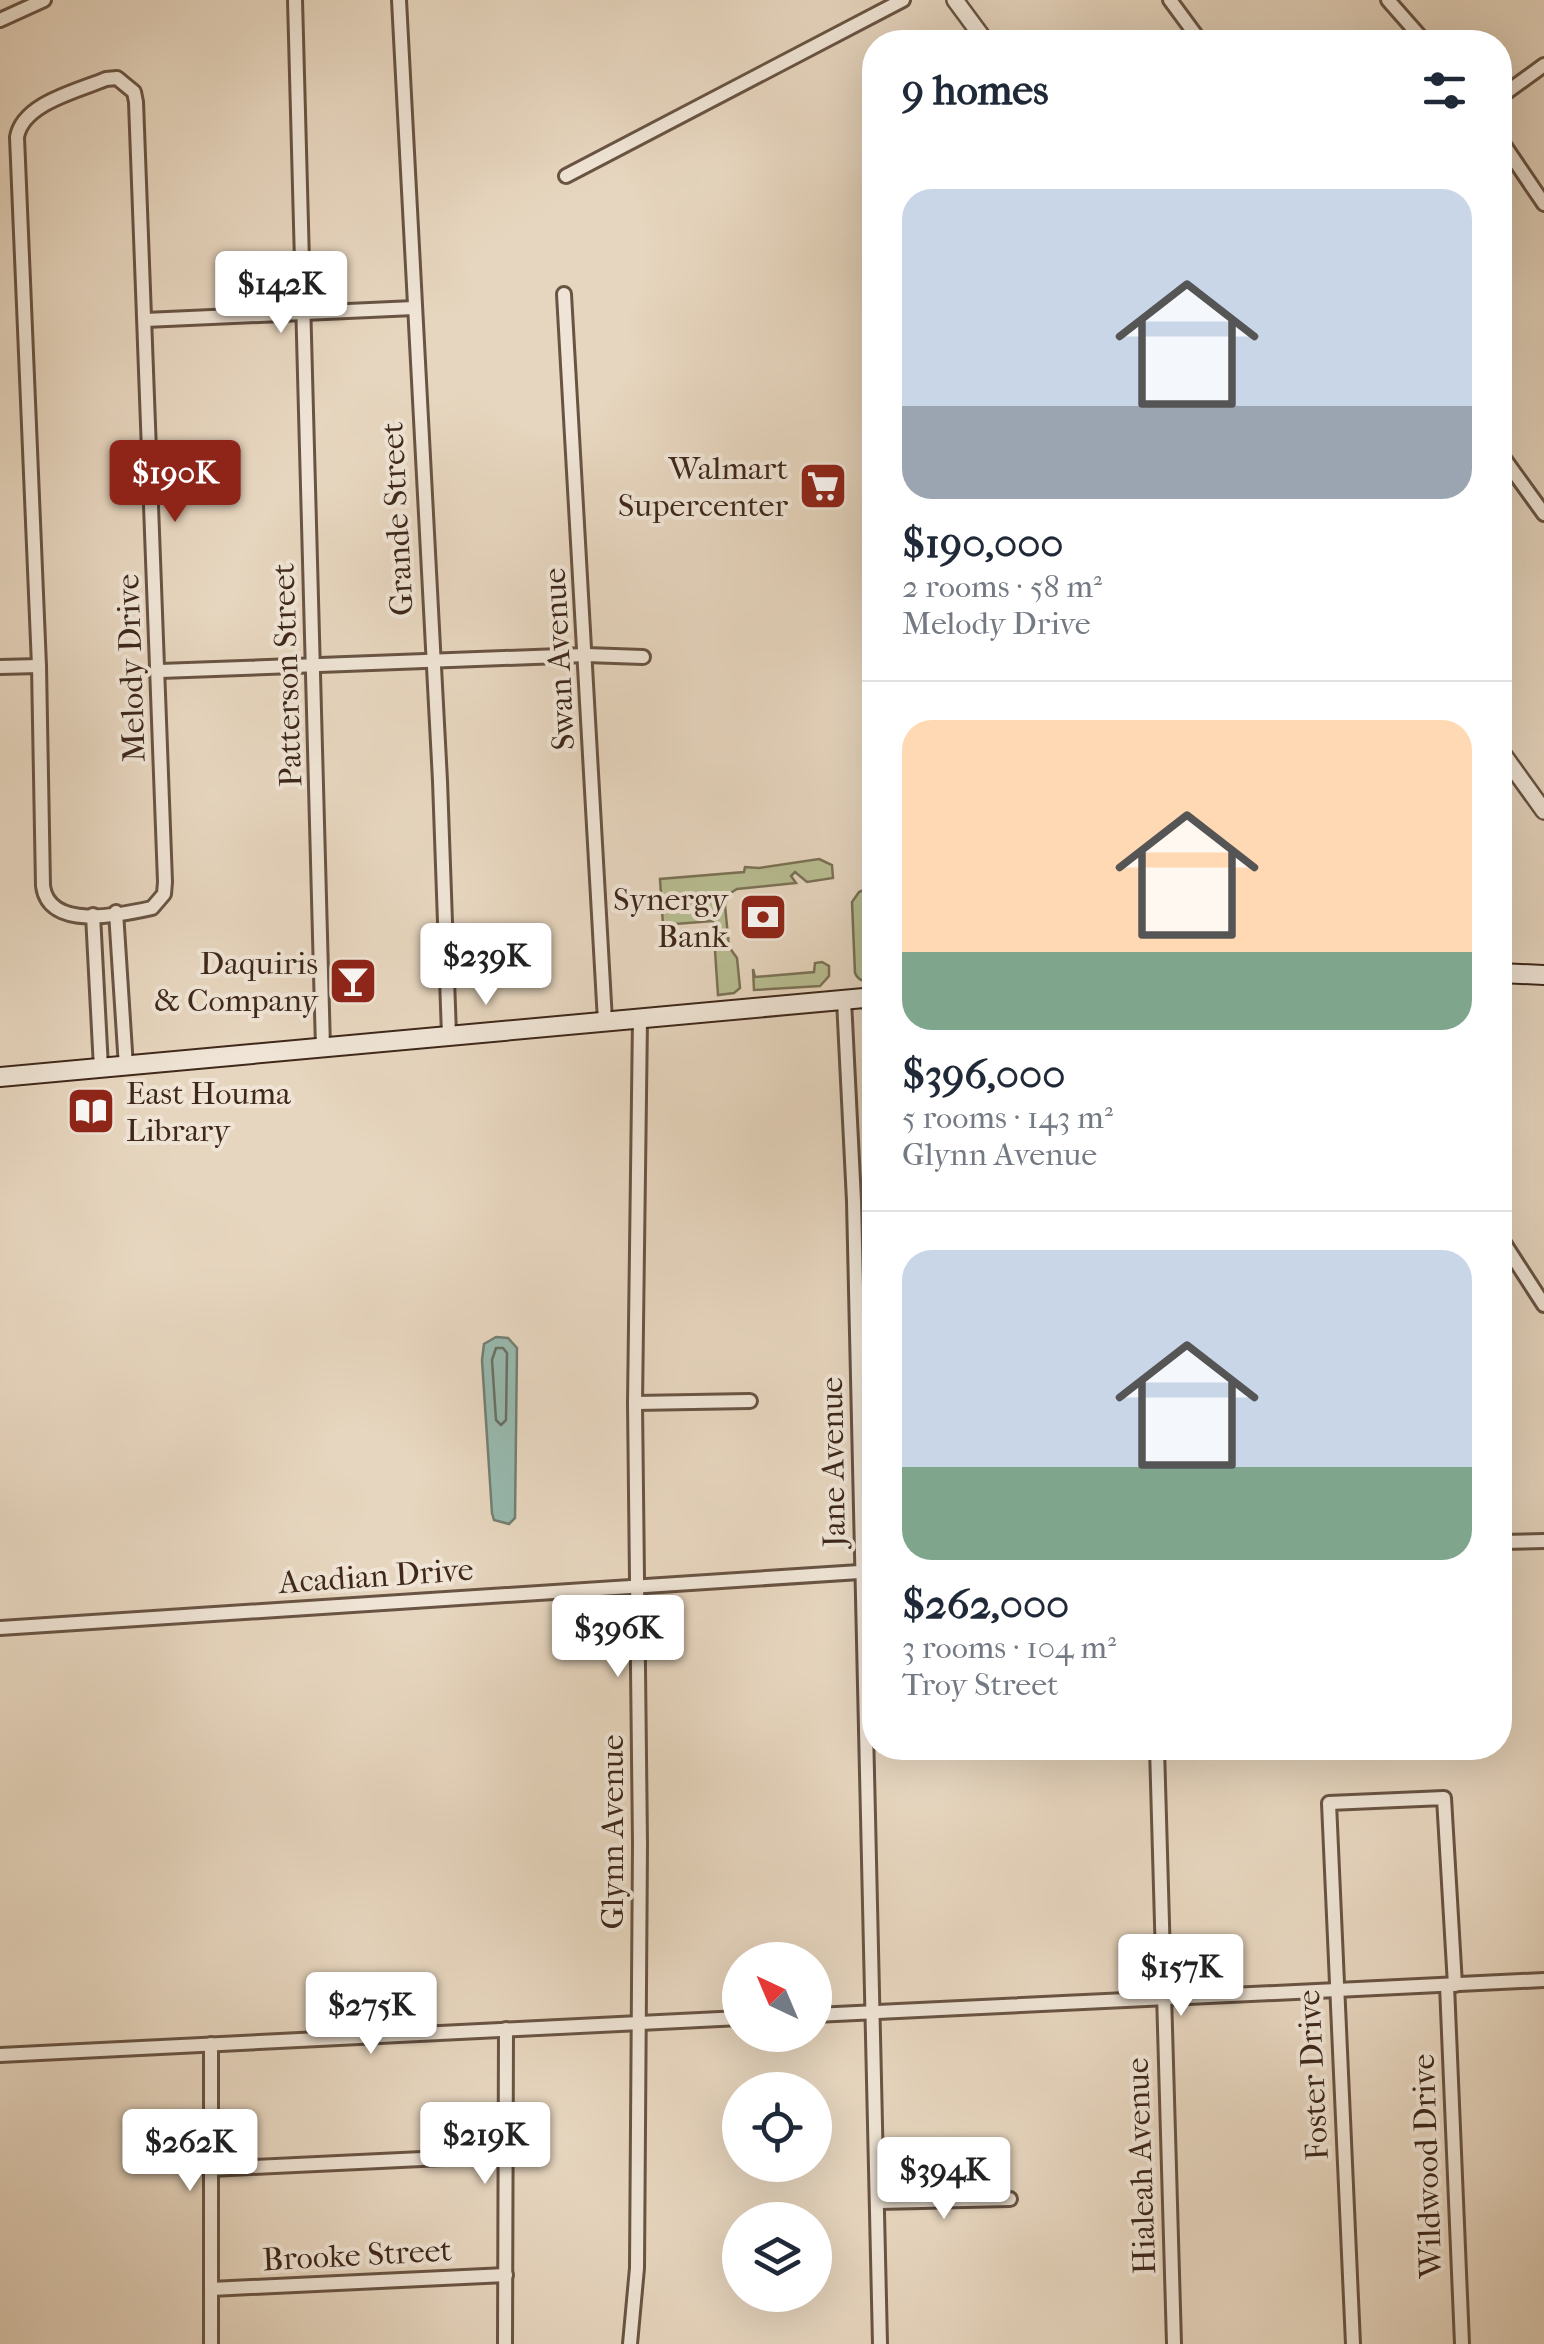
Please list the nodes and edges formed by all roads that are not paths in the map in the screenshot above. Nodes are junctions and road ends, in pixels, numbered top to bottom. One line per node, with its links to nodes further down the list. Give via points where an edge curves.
1 (44, 0): 8 (street)
2 (296, 0): 19 (street, Patterson Street)
3 (399, 0): 18 (street, Grande Street)
4 (903, 0): 15 (street)
5 (955, 0): 9 (street)
6 (1170, 0): 10 (street)
7 (1388, 0): 11 (street)
8 (3, 14)
9 (977, 30)
10 (1192, 30)
11 (1414, 30)
12 (1544, 65): 13 (street)
13 (1512, 88)
14 (1512, 157): 16 (street)
15 (566, 176)
16 (1544, 204)
17 (564, 294): 23 (street, Swan Avenue)
18 (414, 308): 19 (street); 25 (street, Grande Street)
19 (304, 313): 20 (street); 26 (street, Patterson Street)
20 (145, 320): 27 (street, Melody Drive, via 136,102 117,78 106,79 39,108 18,132); 29 (street, Melody Drive)
21 (1512, 470): 22 (street)
22 (1544, 514)
23 (586, 655): 24 (street); 25 (street); 39 (street, Swan Avenue)
24 (643, 656)
25 (432, 663): 26 (street); 40 (street, Grande Street)
26 (315, 665): 29 (street); 41 (street, Patterson Street)
27 (39, 666): 28 (street); 33 (street, via 44,896 63,914)
28 (0, 667)
29 (160, 671): 32 (street, Melody Drive, via 164,894 152,908)
30 (1512, 766): 31 (street)
31 (1544, 810)
32 (116, 912): 33 (street, Melody Drive); 42 (street)
33 (93, 915): 43 (street)
34 (1512, 974): 35 (main road)
35 (1544, 975)
36 (862, 998): 37 (main road)
37 (844, 1000): 38 (main road); 47 (street, Jane Avenue)
38 (640, 1019): 39 (main road); 49 (street, Glynn Avenue)
39 (605, 1021): 40 (main road)
40 (449, 1035): 41 (main road)
41 (323, 1048): 42 (main road)
42 (126, 1067): 43 (main road)
43 (101, 1068): 44 (main road)
44 (0, 1077)
45 (1512, 1255): 46 (street)
46 (1544, 1304)
47 (862, 1398)
48 (750, 1402): 49 (street)
49 (635, 1404): 53 (street, Glynn Avenue)
50 (1544, 1541): 51 (street)
51 (1512, 1542)
52 (862, 1571): 53 (street, Acadian Drive)
53 (639, 1585): 54 (street, Acadian Drive); 65 (street, Glynn Avenue)
54 (0, 1628)
55 (870, 1760): 62 (street, Jane Avenue)
56 (1157, 1760): 61 (street, Hialeah Avenue)
57 (1444, 1798): 59 (street, Wildwood Drive); 60 (street, Foster Drive, via 1328,1803)
58 (1544, 1980): 59 (street)
59 (1451, 1985): 60 (street); 81 (street, Wildwood Drive)
60 (1336, 1990): 61 (street); 80 (street, Foster Drive)
61 (1164, 1998): 62 (street); 79 (street, Hialeah Avenue)
62 (872, 2012): 63 (street); 72 (street, Jane Avenue)
63 (832, 2014)
64 (722, 2019): 65 (street)
65 (638, 2023): 66 (street); 77 (street, Glynn Avenue, via 637,2268)
66 (506, 2030): 67 (street); 69 (street)
67 (211, 2044): 68 (street); 70 (street)
68 (0, 2054)
69 (506, 2154): 70 (street); 73 (street)
70 (211, 2169): 74 (street)
71 (1010, 2199): 72 (street)
72 (877, 2202): 78 (street, Jane Avenue)
73 (506, 2275): 74 (street, Brooke Street); 76 (street)
74 (211, 2289): 75 (street)
75 (211, 2344)
76 (505, 2344)
77 (630, 2344)
78 (880, 2344)
79 (1174, 2344)
80 (1353, 2344)
81 (1462, 2344)

